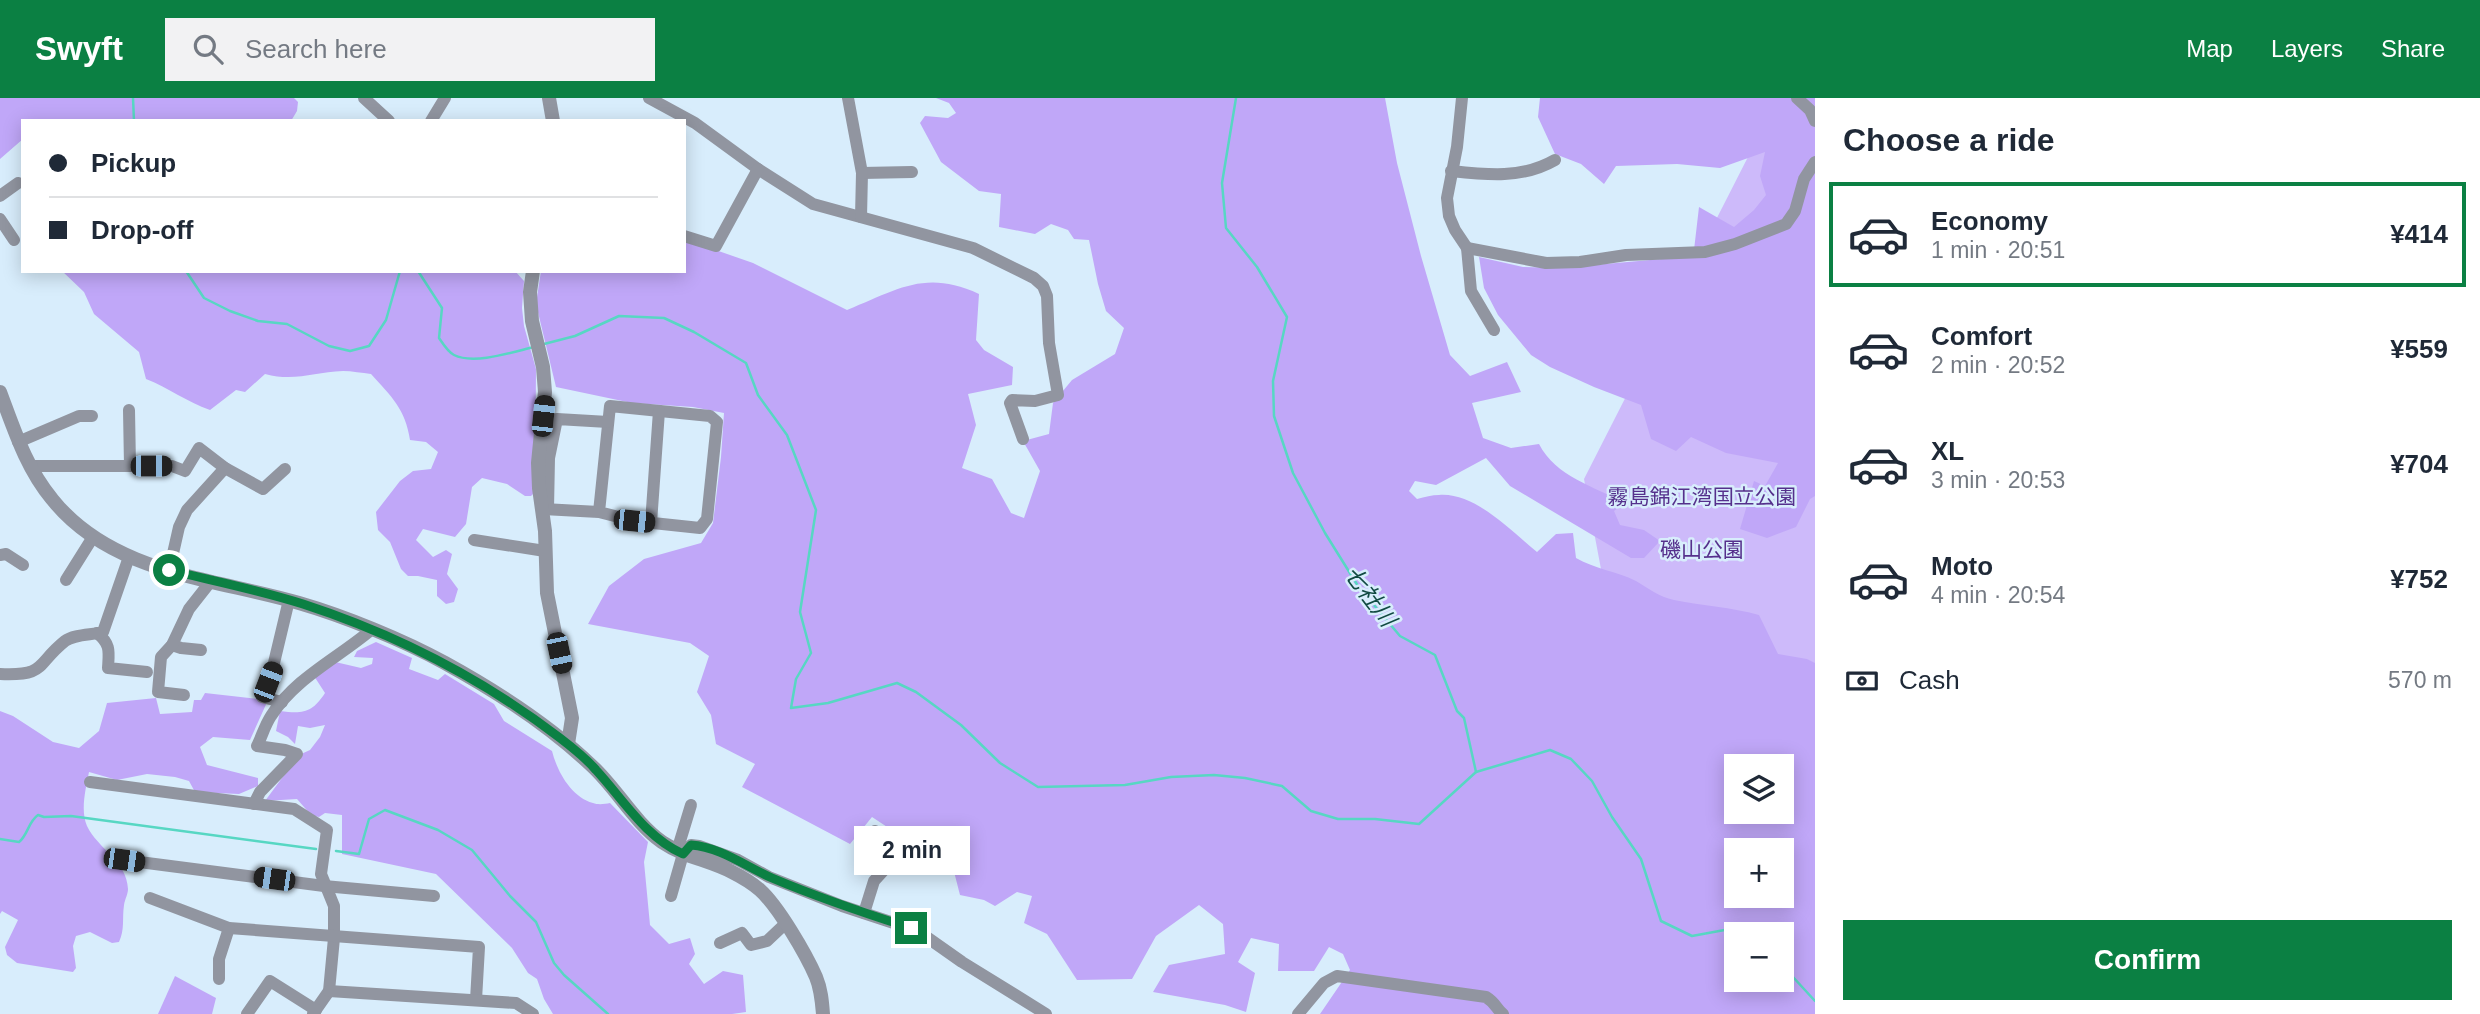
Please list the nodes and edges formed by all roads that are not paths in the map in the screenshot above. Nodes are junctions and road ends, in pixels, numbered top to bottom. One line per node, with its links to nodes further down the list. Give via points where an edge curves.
1 (365, 98): 8 (street)
2 (445, 98): 9 (street)
3 (549, 98): 10 (street)
4 (651, 98): 14 (street)
5 (848, 98): 17 (street)
6 (1462, 98): 15 (street)
7 (1797, 98): 11 (street)
8 (388, 119)
9 (432, 119)
10 (553, 119)
11 (1815, 121)
12 (1555, 160): 15 (street, via 1500,176)
13 (1815, 162): 24 (street, via 1786,224 1705,252 1546,262)
14 (758, 169): 20 (street, via 813,204); 22 (street, via 716,246)
15 (1451, 171): 24 (street, via 1449,216)
16 (912, 172): 17 (street)
17 (862, 173): 20 (street)
18 (18, 183): 19 (street)
19 (0, 196)
20 (861, 217): 32 (street, via 986,253 1043,286 1058,395 1012,400)
21 (0, 219): 23 (street)
22 (686, 237)
23 (14, 240)
24 (1467, 248): 26 (street, via 1471,291)
25 (532, 273): 38 (street, via 532,321 545,392 538,464)
26 (1494, 330)
27 (0, 392): 33 (street)
28 (129, 410): 35 (street)
29 (659, 411): 31 (street, via 610,406); 40 (street); 40 (street, via 710,415 717,422 708,520 700,528)
30 (92, 416): 33 (street, via 79,416)
31 (608, 422): 38 (street, via 557,419); 39 (street)
32 (1023, 439)
33 (19, 442): 34 (street)
34 (30, 466): 35 (street); 41 (street, via 53,501)
35 (130, 466): 36 (street, via 172,466 185,471 199,448)
36 (225, 468): 37 (street, via 263,489); 47 (street, via 187,510)
37 (285, 469)
38 (545, 509): 39 (street); 43 (street)
39 (599, 512): 40 (street)
40 (651, 523)
41 (93, 537): 45 (street); 48 (street)
42 (474, 540): 43 (street)
43 (545, 551): 59 (street, via 547,593 572,718)
44 (0, 555): 46 (street)
45 (129, 557): 47 (street); 52 (street, via 103,632)
46 (23, 565)
47 (169, 570): 49 (street)
48 (66, 580)
49 (211, 580): 50 (street); 53 (street, via 184,618)
50 (289, 600): 51 (street); 58 (street, via 274,667 262,697)
51 (371, 630): 58 (street); 59 (street, via 447,664)
52 (97, 633): 55 (street, via 106,640 108,668); 56 (street, via 67,639 32,672)
53 (172, 645): 54 (street); 57 (street, via 161,657 158,692)
54 (201, 650)
55 (147, 672)
56 (0, 674)
57 (184, 695)
58 (282, 702): 61 (street, via 257,746 297,754)
59 (568, 744): 64 (street, via 647,829)
60 (90, 782): 61 (street)
61 (254, 803): 66 (street, via 294,809 327,830 321,874)
62 (691, 805): 64 (street)
63 (876, 831): 70 (street, via 896,842 874,881)
64 (680, 852): 68 (street); 70 (street, via 699,846); 71 (street, via 750,882)
65 (124, 860): 66 (street)
66 (324, 886): 67 (street); 73 (street, via 334,906)
67 (434, 895)
68 (671, 896)
69 (150, 898): 72 (street)
70 (864, 913): 84 (street, via 918,931)
71 (785, 924): 74 (street, via 767,941 751,945 742,933); 83 (street, via 816,978)
72 (229, 928): 73 (street); 75 (street, via 219,958)
73 (334, 938): 76 (street); 78 (street, via 479,947)
74 (720, 943)
75 (219, 979)
76 (329, 991): 77 (street); 79 (street)
77 (450, 999): 78 (street); 81 (street)
78 (476, 1000): 82 (street, via 516,1003)
79 (314, 1012): 80 (street, via 270,981)
80 (247, 1014)
81 (447, 1014)
82 (533, 1014)
83 (823, 1014)
84 (1046, 1014)
85 (1298, 1014): 86 (street, via 1324,983 1337,976 1486,998)
86 (1503, 1014)

